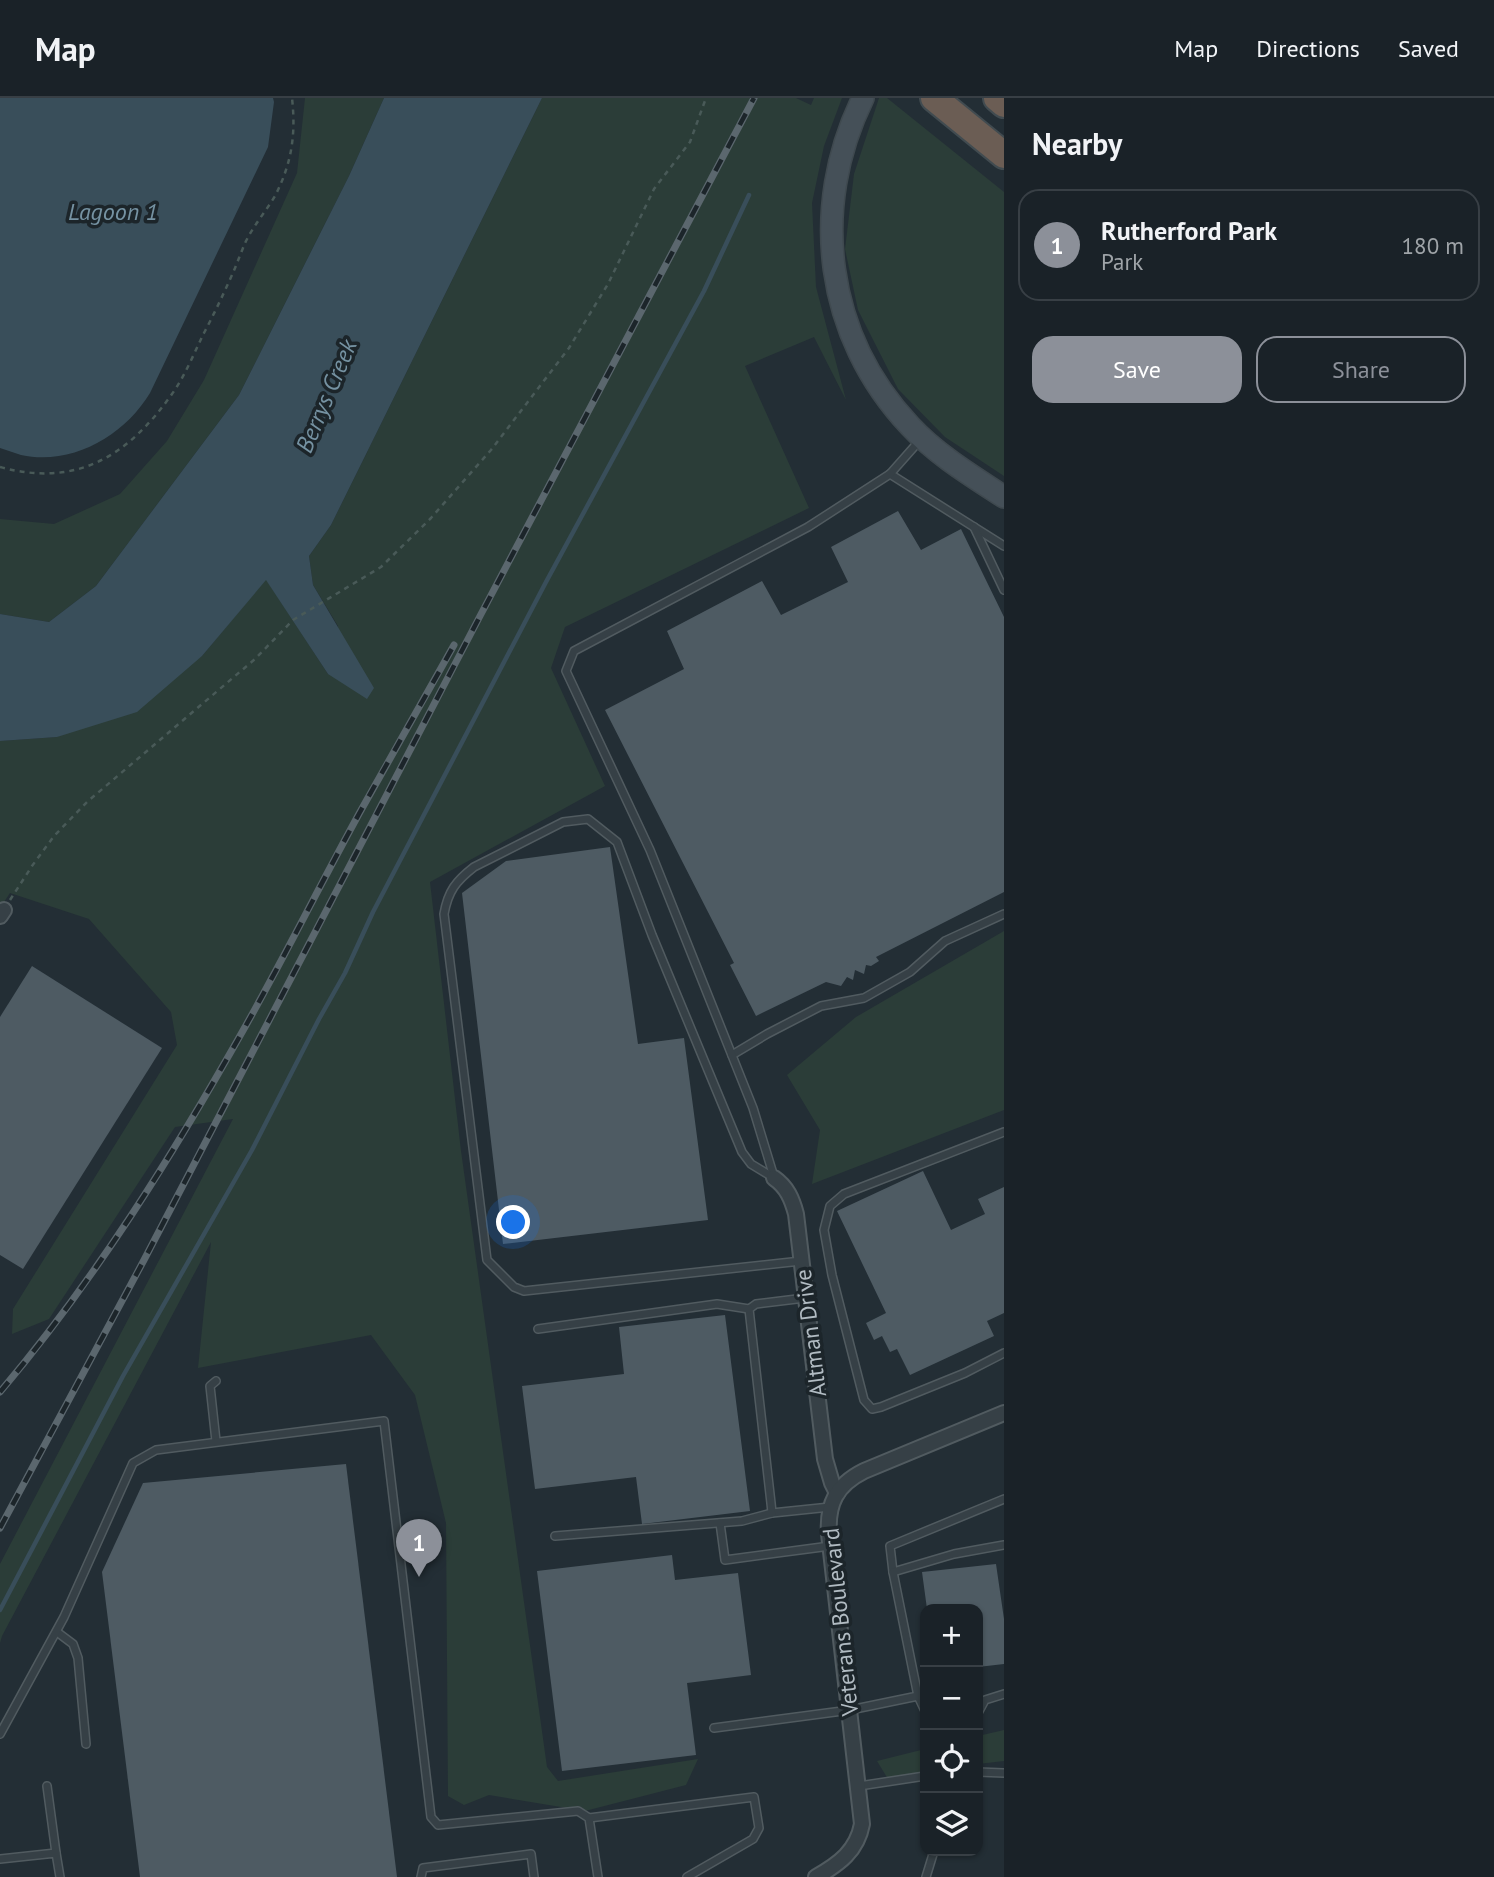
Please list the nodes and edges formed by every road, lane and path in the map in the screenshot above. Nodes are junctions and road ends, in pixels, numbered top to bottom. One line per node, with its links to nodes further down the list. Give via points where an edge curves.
1 (292, 98): 9 (path, via 295,127 288,166 174,392 125,446 99,462 43,474)
2 (706, 98): 15 (path, via 690,142 654,189 608,284 569,348 491,450 381,567 293,620 238,674 87,802 54,836)
3 (863, 98): 8 (street, via 846,138 834,188 831,223 836,281 864,362)
4 (934, 98): 7 (highway)
5 (997, 98): 6 (highway)
6 (1004, 104)
7 (1004, 155)
8 (922, 438): 10 (lane); 11 (street)
9 (0, 467)
10 (890, 474): 12 (lane); 17 (lane, via 808,527 574,651 566,671 650,850)
11 (1004, 497)
12 (974, 527): 13 (lane); 14 (lane)
13 (1004, 546)
14 (1004, 590)
15 (2, 913)
16 (1004, 914): 17 (lane, via 945,941 910,972 864,999 821,1006)
17 (732, 1055): 19 (lane)
18 (1004, 1132): 24 (lane, via 844,1194 830,1206 824,1230 863,1400 872,1409)
19 (774, 1178): 20 (street, Altman Drive, via 793,1203); 20 (lane, via 751,1164 742,1152 617,842 588,819 563,822 462,876 446,899 444,914 487,1260 524,1291)
20 (801, 1261): 21 (street, Altman Drive)
21 (806, 1298): 22 (lane, via 756,1304); 28 (street, Altman Drive, via 825,1459)
22 (749, 1309): 23 (lane, via 717,1304); 31 (lane)
23 (538, 1329)
24 (1004, 1353)
25 (216, 1381): 27 (lane, via 210,1386)
26 (1004, 1413): 28 (street, Veterans Boulevard, via 863,1471)
27 (216, 1441): 37 (lane, via 156,1450 133,1463); 51 (lane, via 384,1421 431,1817 438,1825 578,1811)
28 (837, 1493): 30 (street, Veterans Boulevard)
29 (1004, 1499): 36 (lane, via 890,1546)
30 (830, 1507): 31 (lane); 35 (street, Veterans Boulevard)
31 (772, 1513): 32 (lane)
32 (720, 1523): 33 (lane); 35 (lane, via 725,1560)
33 (555, 1536)
34 (1004, 1545): 36 (lane)
35 (830, 1546): 42 (street, Veterans Boulevard)
36 (892, 1572): 39 (lane)
37 (57, 1632): 44 (lane); 45 (lane, via 73,1644 79,1658)
38 (1004, 1694): 41 (lane)
39 (918, 1696): 40 (lane); 42 (lane)
40 (920, 1700)
41 (983, 1704)
42 (850, 1710): 43 (lane); 50 (street, Veterans Boulevard)
43 (714, 1728)
44 (0, 1734)
45 (86, 1744)
46 (983, 1772): 47 (lane)
47 (1004, 1773)
48 (920, 1777): 50 (lane)
49 (47, 1786): 52 (lane)
50 (859, 1786): 60 (street, Veterans Boulevard, via 862,1824 857,1843 844,1859)
51 (589, 1818): 58 (lane); 59 (lane, via 754,1797 759,1828 753,1839)
52 (56, 1853): 54 (lane); 55 (lane)
53 (932, 1856): 61 (lane)
54 (0, 1859)
55 (60, 1877)
56 (421, 1877): 57 (lane, via 423,1868 531,1854)
57 (534, 1877)
58 (598, 1877)
59 (687, 1877)
60 (816, 1877)
61 (926, 1877)

